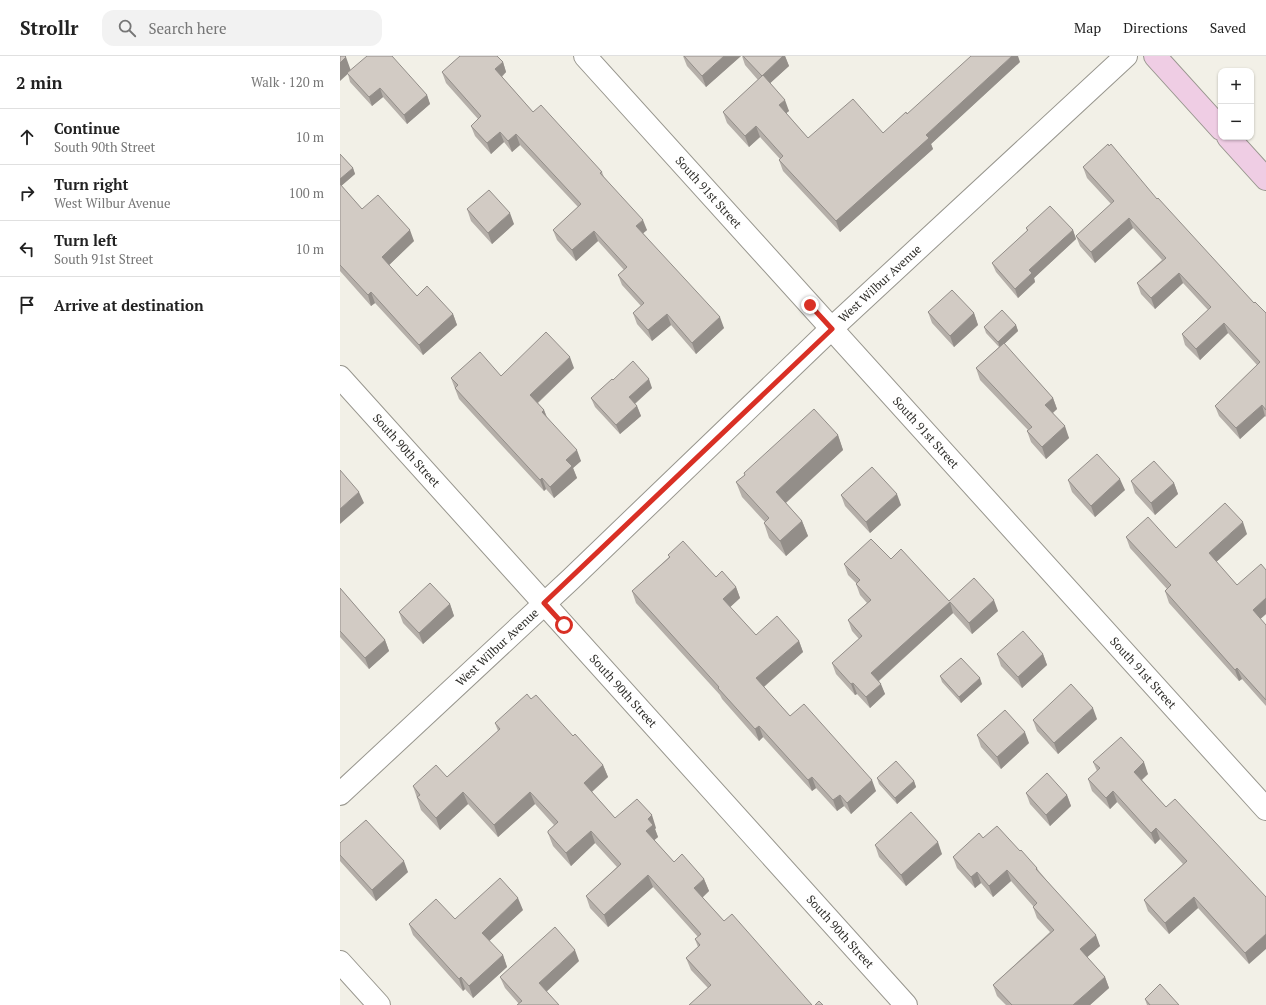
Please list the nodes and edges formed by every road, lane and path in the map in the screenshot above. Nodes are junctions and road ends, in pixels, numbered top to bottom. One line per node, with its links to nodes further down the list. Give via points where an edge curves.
1 (585, 56): 7 (street, South 91st Street)
2 (1126, 56): 7 (street, West Wilbur Avenue)
3 (1154, 56): 4 (main road)
4 (1218, 127)
5 (1231, 140): 6 (main road)
6 (1266, 179)
7 (832, 329): 9 (street, West Wilbur Avenue); 11 (street, South 91st Street)
8 (340, 378): 9 (street, South 90th Street)
9 (544, 603): 10 (street, West Wilbur Avenue); 14 (street, South 90th Street)
10 (340, 794)
11 (1266, 810)
12 (340, 962): 13 (street)
13 (379, 1005)
14 (906, 1005)

